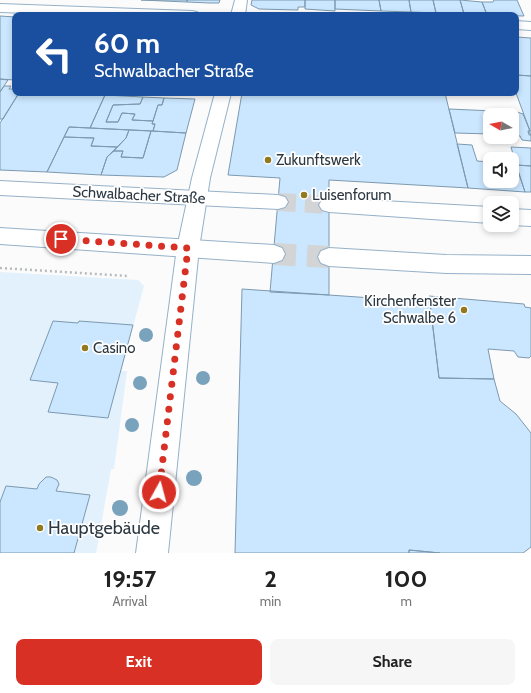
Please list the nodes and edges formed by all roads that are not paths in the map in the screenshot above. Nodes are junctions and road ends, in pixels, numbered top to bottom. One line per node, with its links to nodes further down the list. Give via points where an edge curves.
1 (241, 0): 4 (main road)
2 (0, 8): 3 (main road)
3 (110, 12)
4 (239, 12)
5 (519, 25): 6 (main road)
6 (531, 26)
7 (222, 96): 9 (main road)
8 (0, 188): 9 (main road, Schwalbacher Straße)
9 (197, 198): 10 (main road, Schwalbacher Straße); 16 (main road)
10 (278, 202)
11 (329, 205): 12 (main road)
12 (483, 215)
13 (519, 217): 14 (main road)
14 (531, 218)
15 (0, 236): 16 (main road)
16 (188, 248): 17 (main road); 20 (main road)
17 (274, 254)
18 (329, 257): 19 (main road, via 446,264)
19 (531, 265)
20 (152, 553)

